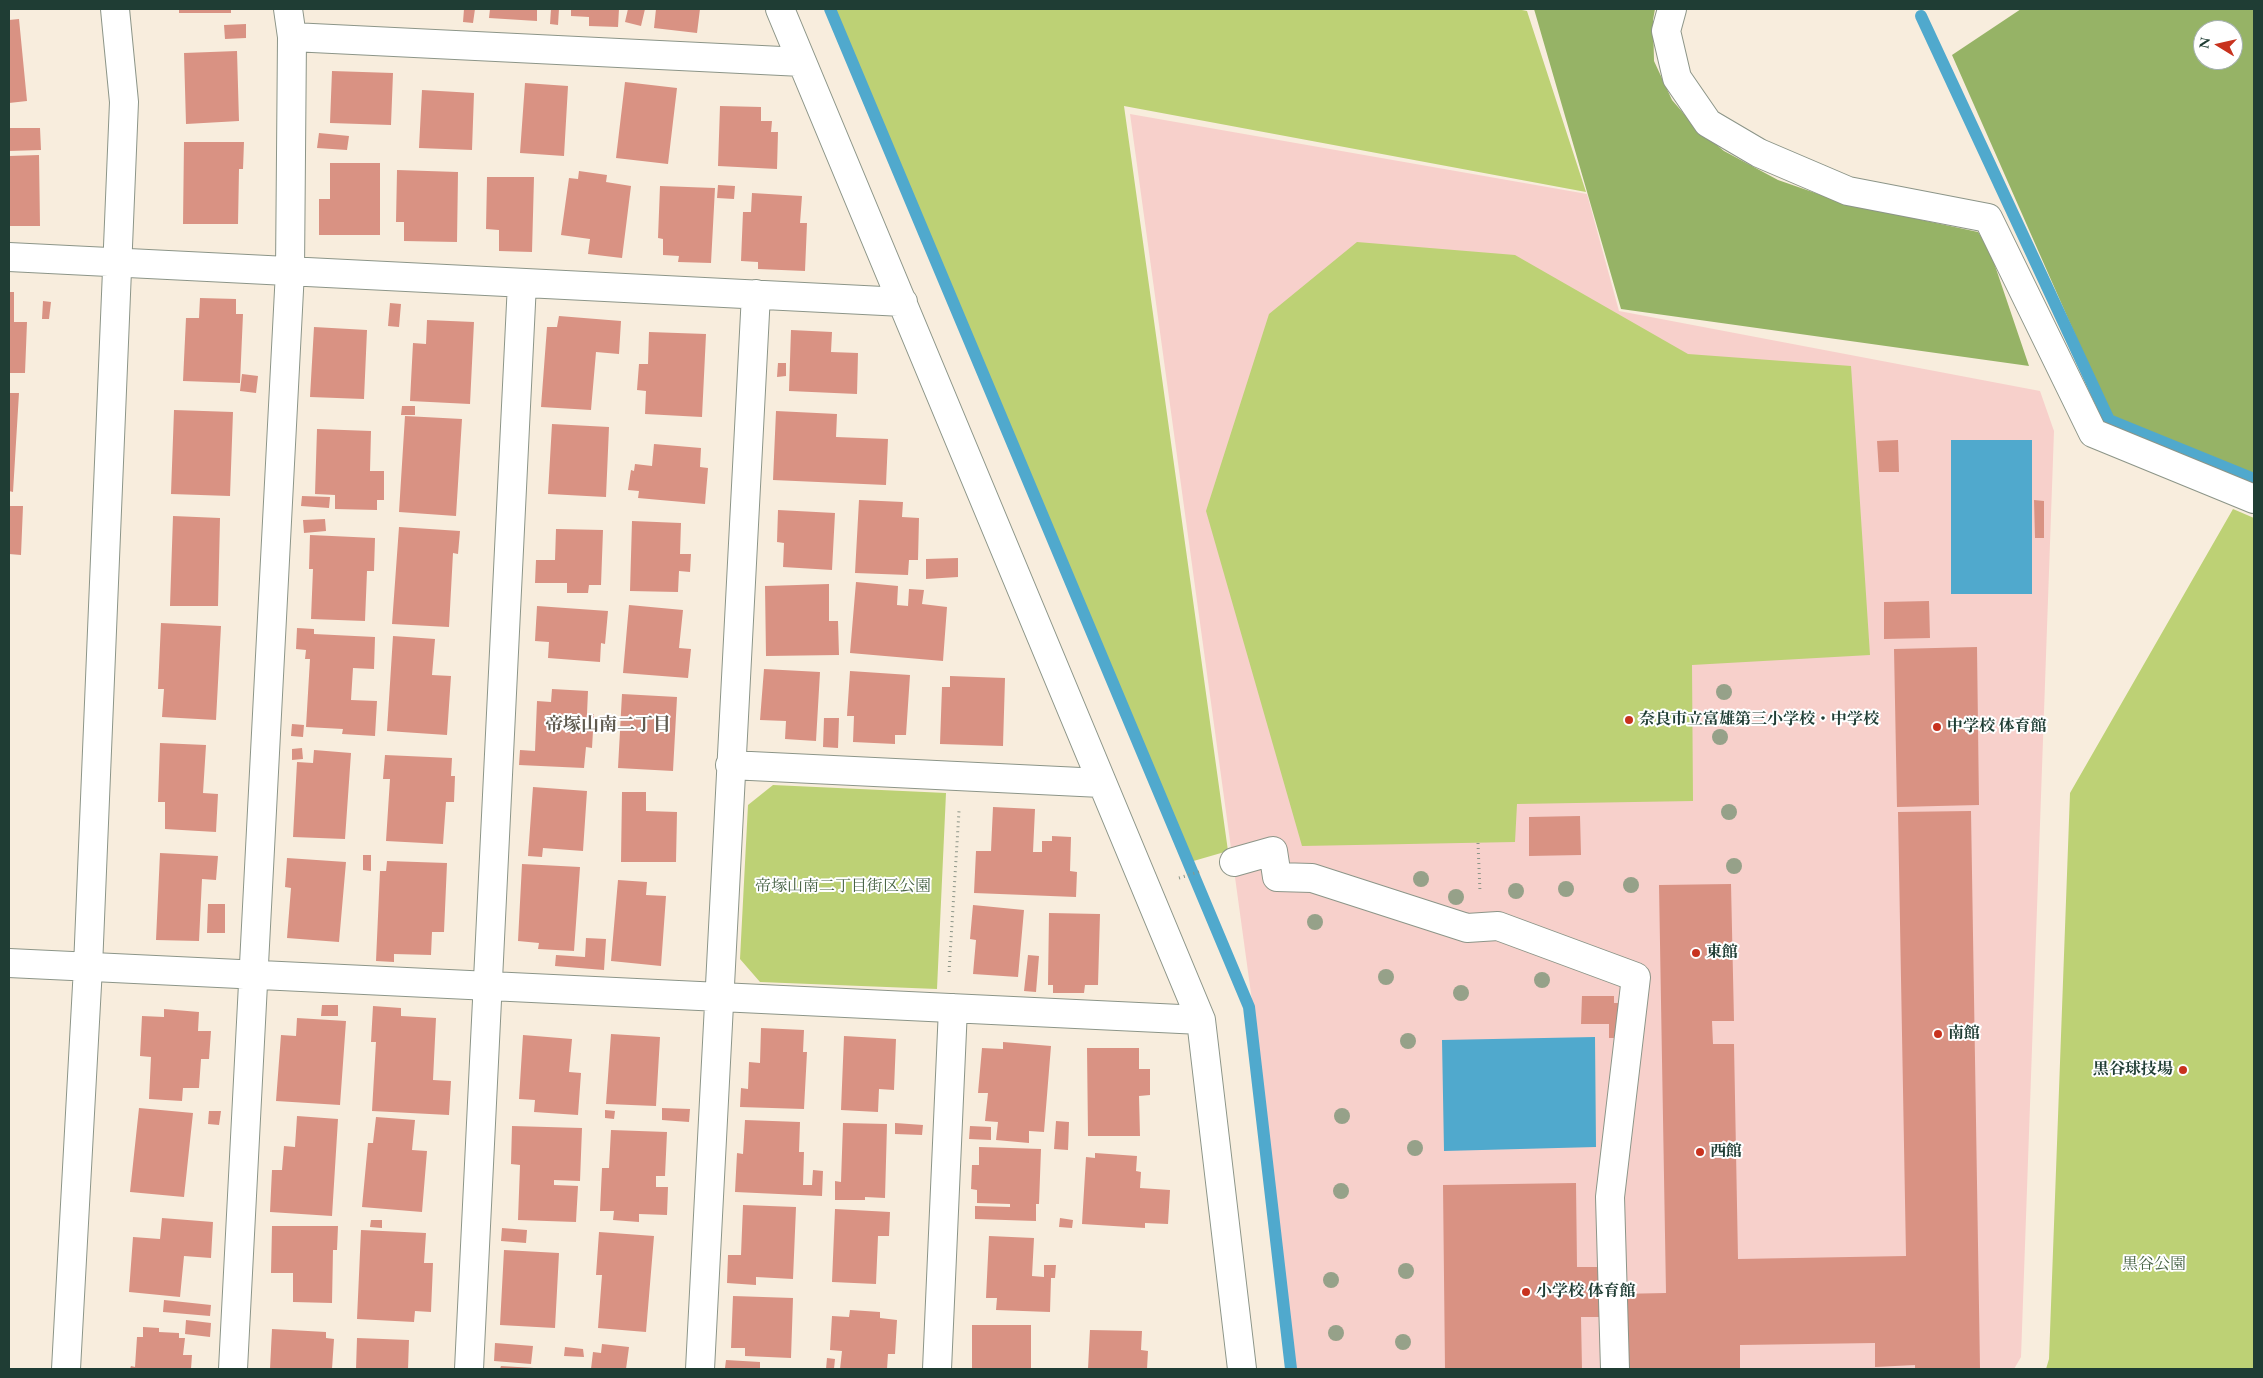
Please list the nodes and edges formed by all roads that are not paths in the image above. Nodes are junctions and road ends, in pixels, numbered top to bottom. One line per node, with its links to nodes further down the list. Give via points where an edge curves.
1 (115, 9): 8 (street, via 124,102)
2 (288, 9): 5 (street)
3 (780, 9): 6 (street)
4 (1672, 9): 13 (street, via 1666,31 1677,78 1708,122 1759,153 1848,191 1988,218 2094,433)
5 (292, 37): 6 (street); 9 (street)
6 (802, 62): 12 (street)
7 (9, 258): 8 (street)
8 (116, 263): 9 (street); 18 (street)
9 (290, 272): 10 (street); 19 (street)
10 (522, 283): 11 (street); 20 (street)
11 (756, 294): 12 (street); 14 (street)
12 (903, 302): 15 (street)
13 (2254, 499)
14 (730, 765): 15 (street); 21 (street)
15 (1101, 783): 23 (street)
16 (1234, 862): 30 (street, via 1273,851 1277,877 1312,878 1467,928 1498,926 1636,977 1610,1197)
17 (9, 964): 18 (street)
18 (88, 967): 19 (street); 24 (street)
19 (253, 975): 20 (street); 25 (street)
20 (487, 986): 21 (street); 26 (street)
21 (719, 997): 22 (street); 27 (street)
22 (950, 1008): 23 (street); 28 (street)
23 (1201, 1020): 29 (street)
24 (66, 1369)
25 (233, 1369)
26 (469, 1369)
27 (700, 1369)
28 (937, 1369)
29 (1242, 1369)
30 (1615, 1369)

